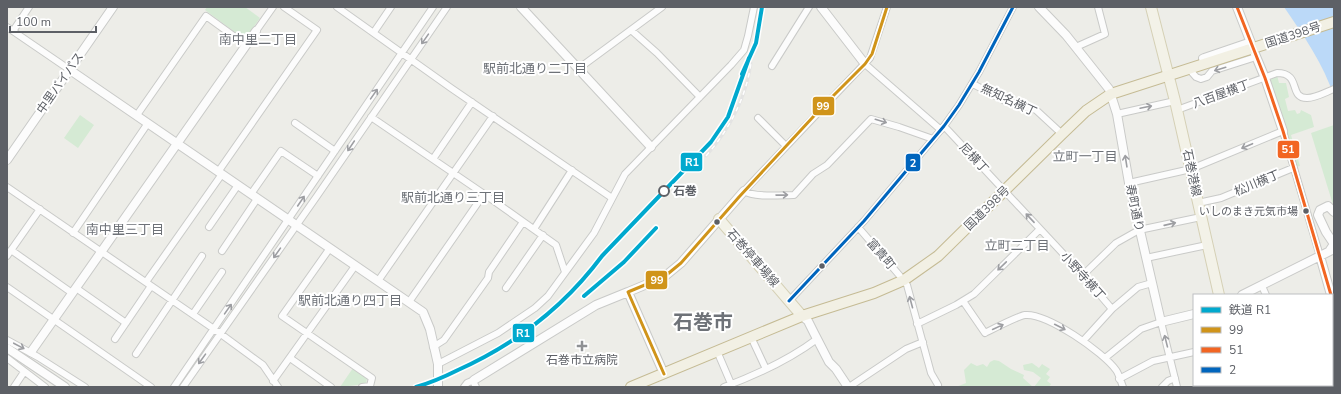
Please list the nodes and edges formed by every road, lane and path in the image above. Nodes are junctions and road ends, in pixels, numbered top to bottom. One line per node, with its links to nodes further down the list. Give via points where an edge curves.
1 (29, 7): 23 (street)
2 (113, 7): 37 (street, 中里バイパス)
3 (273, 7): 24 (street)
4 (284, 7): 66 (street, via 317,30)
5 (338, 7): 25 (street)
6 (391, 7): 25 (street)
7 (433, 7): 29 (street)
8 (447, 7): 31 (street, one-way to 31)
9 (521, 7): 35 (street)
10 (662, 7): 22 (street)
11 (754, 7): 43 (street, via 744,50)
12 (809, 7): 34 (street)
13 (820, 7): 32 (street)
14 (888, 7): 32 (street, via 872,54)
15 (1013, 7): 40 (street)
16 (1039, 7): 28 (street, 寿町通り)
17 (1098, 7): 28 (street, via 1105,34)
18 (1151, 7): 38 (main road, 石巻港線)
19 (1237, 7): 26 (street)
20 (1334, 22): 33 (highway, 国道398号)
21 (7, 27): 23 (street)
22 (631, 30): 35 (street); 43 (street, via 657,52)
23 (13, 31): 37 (street)
24 (256, 31): 27 (street)
25 (374, 32): 29 (street)
26 (1251, 42): 33 (street, via 1204,56)
27 (246, 45): 47 (street, via 206,16); 57 (street)
28 (1076, 47): 42 (street, 寿町通り)
29 (402, 53): 31 (street); 60 (street, one-way to 29)
30 (1256, 56): 36 (street, one-way to 36, via 1212,71 1201,79); 39 (street)
31 (410, 60): 44 (street); 49 (street)
32 (865, 64): 53 (street, 尼横丁); 58 (street)
33 (1203, 64): 36 (highway, 国道398号)
34 (772, 66)
35 (578, 69): 59 (street)
36 (1189, 69): 38 (highway, 国道398号)
37 (70, 70): 47 (street); 62 (street, 中里バイパス)
38 (1169, 75): 42 (highway, 国道398号); 45 (main road, 石巻港線)
39 (1265, 78): 41 (street, 八百屋横丁, via 1277,73 1289,75 1296,92 1302,97 1310,98); 45 (street, 八百屋横丁); 54 (street)
40 (973, 84): 53 (street); 55 (street, 無知名横丁, via 1005,100 1036,110)
41 (1334, 89)
42 (1111, 94): 46 (street, 寿町通り); 55 (highway, 国道398号, via 1086,111)
43 (700, 97): 59 (street)
44 (472, 102): 48 (street); 61 (street)
45 (1176, 105): 46 (street, 八百屋横丁, one-way to 45); 64 (main road, 石巻港線)
46 (1117, 114): 69 (street, 寿町通り, one-way to 46)
47 (137, 115): 51 (street)
48 (492, 116): 65 (street); 67 (street)
49 (371, 117): 61 (street); 84 (street, one-way to 84)
50 (758, 118): 58 (street)
51 (148, 123): 57 (street); 90 (street)
52 (295, 123): 60 (street)
53 (942, 128): 56 (street); 73 (street, 尼横丁)
54 (1283, 131): 63 (street); 64 (street, one-way to 64)
55 (1062, 134): 73 (highway, 国道398号)
56 (933, 139): 72 (street, one-way to 56, via 754,195 794,195 872,119); 86 (street)
57 (177, 144): 66 (street); 96 (street)
58 (786, 146): 72 (street)
59 (651, 147): 76 (street, via 625,174)
60 (335, 151): 68 (street)
61 (433, 159): 67 (street)
62 (7, 160)
63 (1293, 168): 77 (street, 松川横丁, via 1221,198); 99 (street)
64 (1191, 169): 69 (street); 77 (main road, 石巻港線)
65 (572, 170): 76 (street); 87 (street)
66 (220, 173): 70 (street); 108 (street)
67 (453, 173): 74 (street); 106 (street)
68 (318, 176): 75 (street, via 281,151); 82 (street, one-way to 68)
69 (1129, 183): 89 (street, 寿町通り)
70 (238, 185): 75 (street); 85 (street)
71 (7, 187): 78 (street)
72 (744, 191): 81 (street)
73 (1004, 191): 88 (street, 小野寺横丁, one-way to 73); 105 (highway, 国道398号, via 938,256)
74 (484, 194): 83 (street); 121 (street)
75 (254, 197): 82 (street); 95 (street)
76 (612, 198): 103 (street, via 594,233)
77 (1198, 203): 80 (main road, 石巻港線)
78 (40, 209): 90 (street); 97 (street)
79 (1334, 212): 94 (street, via 1328,206 1320,210 1318,215 1334,244)
80 (1201, 217): 89 (street, one-way to 80); 92 (main road, 石巻港線)
81 (719, 219): 113 (street, via 673,270 664,277); 119 (main road, 石巻停車場線)
82 (289, 220): 84 (street); 130 (street, one-way to 82)
83 (523, 222): 87 (street); 139 (street, via 489,272 488,278 444,340)
84 (296, 225): 93 (street); 131 (street, one-way to 131)
85 (209, 227)
86 (858, 227): 105 (street, 富貴町); 119 (street)
87 (534, 228): 91 (street)
88 (1040, 229): 104 (street, 小野寺横丁); 120 (street, one-way to 120, via 974,294)
89 (1139, 230): 100 (street, 寿町通り); 104 (street, via 1116,243)
90 (72, 233): 96 (street)
91 (543, 235): 103 (street, via 557,247); 111 (street)
92 (1207, 245): 100 (street); 114 (main road, 石巻港線)
93 (330, 248): 101 (street); 132 (street, via 282,316)
94 (1332, 250): 99 (street)
95 (222, 251)
96 (102, 252): 108 (street); 112 (street)
97 (9, 253): 112 (street)
98 (202, 256): 118 (street)
99 (1320, 256): 109 (street); 117 (street)
100 (1146, 258): 107 (street, 寿町通り)
101 (355, 266): 106 (street); 132 (street)
102 (222, 272): 123 (street)
103 (565, 272): 149 (street, via 548,296 535,308 498,333)
104 (1083, 275): 122 (street, 小野寺横丁)
105 (904, 280): 125 (highway, 国道398号, via 874,293); 129 (street, one-way to 105)
106 (378, 281): 121 (street)
107 (1152, 283): 122 (street, via 1138,287); 127 (street, 寿町通り)
108 (149, 284): 118 (street); 128 (street)
109 (1262, 286): 115 (street); 116 (street)
110 (7, 287): 126 (street)
111 (506, 288)
112 (74, 290): 126 (street); 128 (street)
113 (628, 292): 152 (street); 156 (street, via 586,311)
114 (1219, 294)
115 (1244, 294)
116 (1266, 294)
117 (1332, 294)
118 (172, 300): 123 (street); 144 (street)
119 (789, 300): 125 (main road, 石巻停車場線)
120 (963, 301): 129 (street); 137 (street, one-way to 137, via 985,333 1024,315 1036,316 1060,326)
121 (409, 302): 139 (street, via 425,315)
122 (1112, 309): 137 (street)
123 (193, 314): 130 (street)
124 (1193, 314): 127 (street)
125 (802, 316): 133 (highway, 国道398号); 135 (street, via 808,321)
126 (54, 320): 142 (street); 163 (street)
127 (1161, 322): 145 (street, one-way to 127); 148 (street, via 1141,330)
128 (126, 323): 134 (street)
129 (917, 324): 138 (street)
130 (214, 329): 131 (street); 164 (street)
131 (221, 333): 155 (street, via 263,365); 165 (street, one-way to 165)
132 (308, 333): 147 (street); 168 (street, via 372,378 370,386)
133 (750, 337): 141 (highway, 国道398号); 150 (street)
134 (115, 339)
135 (817, 339): 150 (street); 173 (street, via 829,362)
136 (7, 340): 142 (street, one-way to 142)
137 (1083, 341): 148 (street)
138 (923, 342): 157 (street, via 931,373); 173 (street, via 906,348)
139 (433, 347): 149 (street)
140 (7, 348): 161 (street)
141 (717, 351): 152 (highway, 国道398号); 158 (street)
142 (31, 352): 162 (street)
143 (1193, 352): 145 (street)
144 (136, 354)
145 (1170, 357): 153 (street); 154 (street)
146 (7, 358): 151 (street)
147 (290, 358): 155 (street); 167 (street)
148 (1105, 358): 153 (street, via 1117,370)
149 (438, 364): 169 (street)
150 (766, 369): 158 (street)
151 (24, 372): 159 (street); 160 (street)
152 (664, 374): 171 (highway, 国道398号)
153 (1120, 378): 174 (street)
154 (1175, 378): 175 (street); 176 (street)
155 (274, 380): 166 (street)
156 (475, 383): 170 (street, via 467,383)
157 (938, 385)
158 (732, 386): 172 (street)
159 (14, 387)
160 (45, 387)
161 (66, 387)
162 (85, 387)
163 (151, 387)
164 (174, 387)
165 (182, 387)
166 (278, 387)
167 (331, 387)
168 (362, 387)
169 (438, 387)
170 (464, 387)
171 (631, 387)
172 (724, 387)
173 (848, 387)
174 (1123, 387)
175 (1162, 387)
176 (1177, 387)

